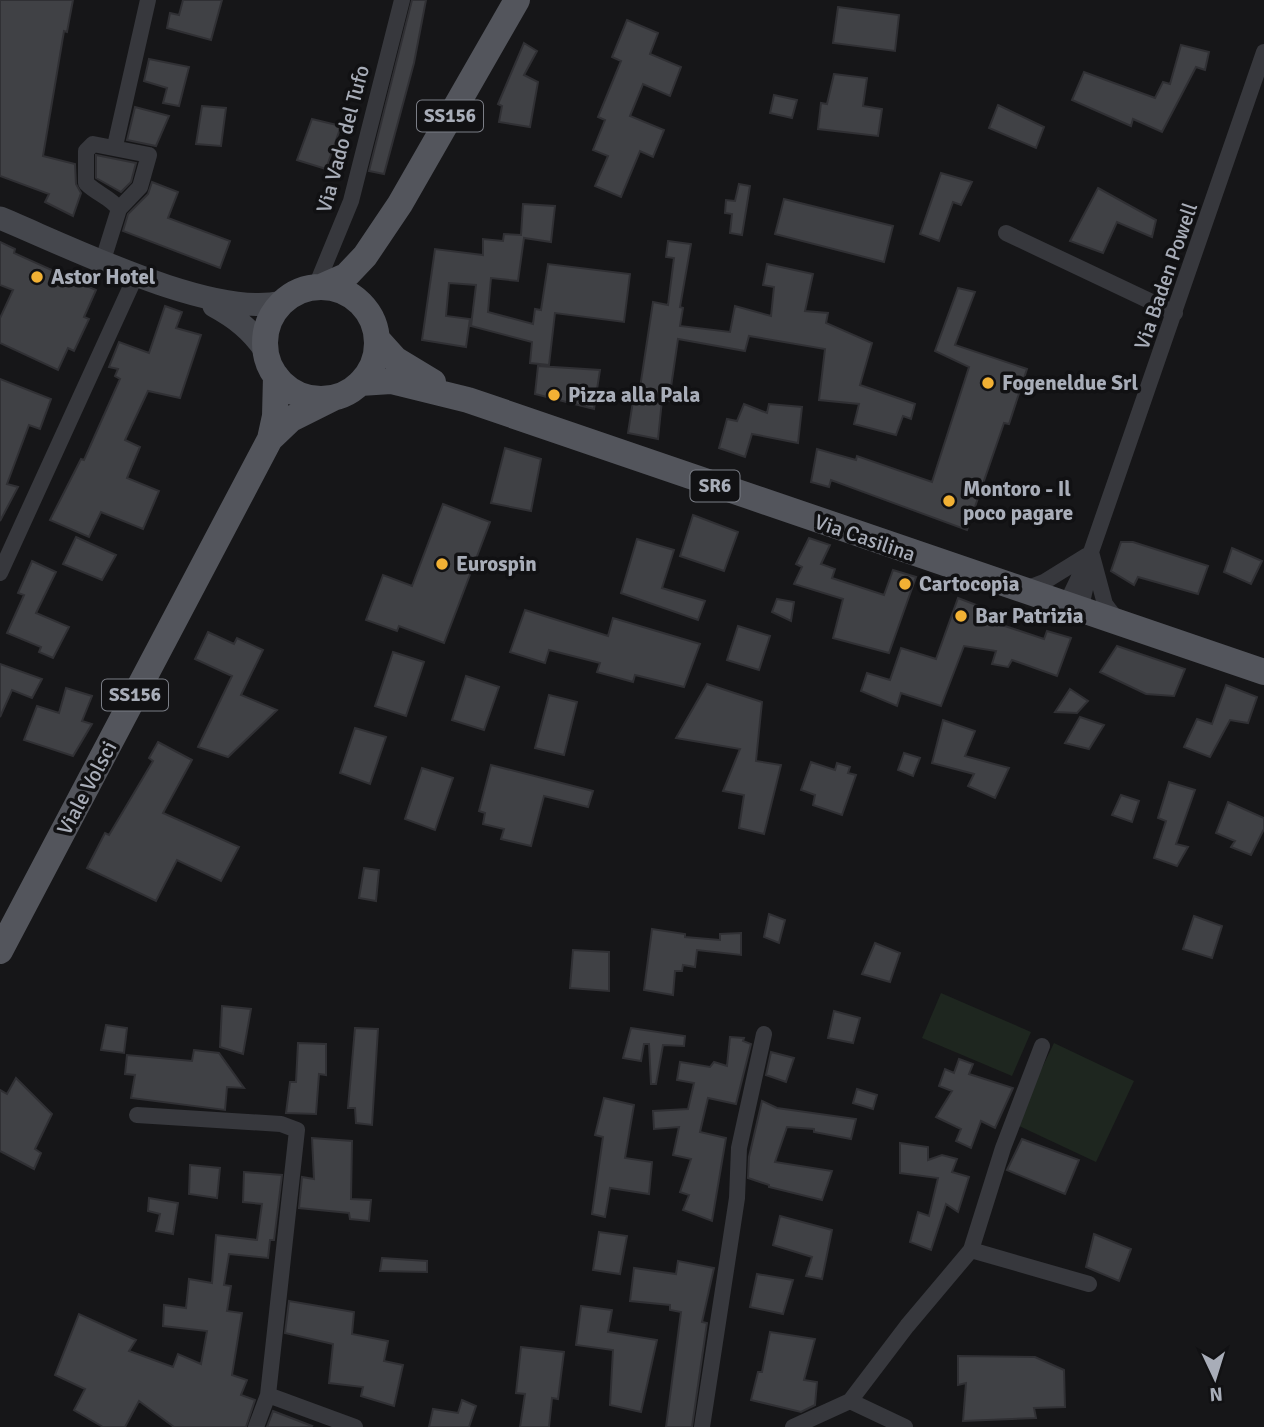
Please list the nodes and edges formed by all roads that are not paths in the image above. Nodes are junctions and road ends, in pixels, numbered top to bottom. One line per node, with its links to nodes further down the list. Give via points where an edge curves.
1 (148, 0): 5 (street)
2 (402, 0): 12 (street, Via Vado del Tufo, via 351,201)
3 (517, 0): 8 (main road, SS156)
4 (1264, 52): 16 (street, Via Baden Powell)
5 (115, 146): 6 (street, via 149,155 140,187); 6 (street, via 93,144 86,151 86,183)
6 (119, 209): 10 (street)
7 (0, 218): 10 (main road)
8 (381, 232): 12 (main road, SS156, via 346,276); 15 (main road, SS156, via 368,275)
9 (1006, 233): 16 (street)
10 (103, 260): 11 (main road)
11 (137, 272): 13 (main road); 25 (street)
12 (319, 287): 14 (main road, SS156, via 298,291); 15 (main road, via 336,288)
13 (190, 293): 14 (main road, via 239,305); 18 (main road, via 234,317)
14 (282, 302): 18 (main road, via 265,332)
15 (367, 310): 17 (main road, SS156)
16 (1175, 313): 24 (street, Via Baden Powell)
17 (377, 339): 20 (main road, via 376,355); 22 (main road, Via Casilina / SR6, via 411,371)
18 (265, 350): 19 (main road, SS156)
19 (276, 376): 21 (main road, via 309,398); 23 (main road, Viale Volsci / SS156)
20 (360, 383): 21 (main road, SS156); 22 (main road, Via Casilina / SR6, via 391,381)
21 (336, 396): 23 (main road, Viale Volsci / SS156, via 291,419)
22 (468, 400): 26 (main road, Via Casilina / SR6)
23 (270, 439): 30 (main road, Viale Volsci / SS156)
24 (1091, 552): 26 (street, via 1044,582); 27 (street, Via Baden Powell, via 1083,598); 28 (street, via 1105,604)
25 (0, 573)
26 (1020, 591): 27 (main road, Via Casilina / SR6)
27 (1074, 609): 28 (main road, Via Casilina / SR6)
28 (1121, 625): 29 (main road, Via Casilina / SR6)
29 (1264, 672)
30 (0, 951)
31 (764, 1034): 40 (street, via 739,1148 737,1198)
32 (1042, 1046): 34 (street)
33 (137, 1115): 36 (street, via 281,1124 298,1130)
34 (971, 1250): 35 (street); 37 (street)
35 (1089, 1284)
36 (268, 1395): 38 (street); 39 (street)
37 (850, 1401): 41 (street); 42 (street)
38 (256, 1427)
39 (355, 1427)
40 (702, 1427)
41 (793, 1427)
42 (905, 1427)

